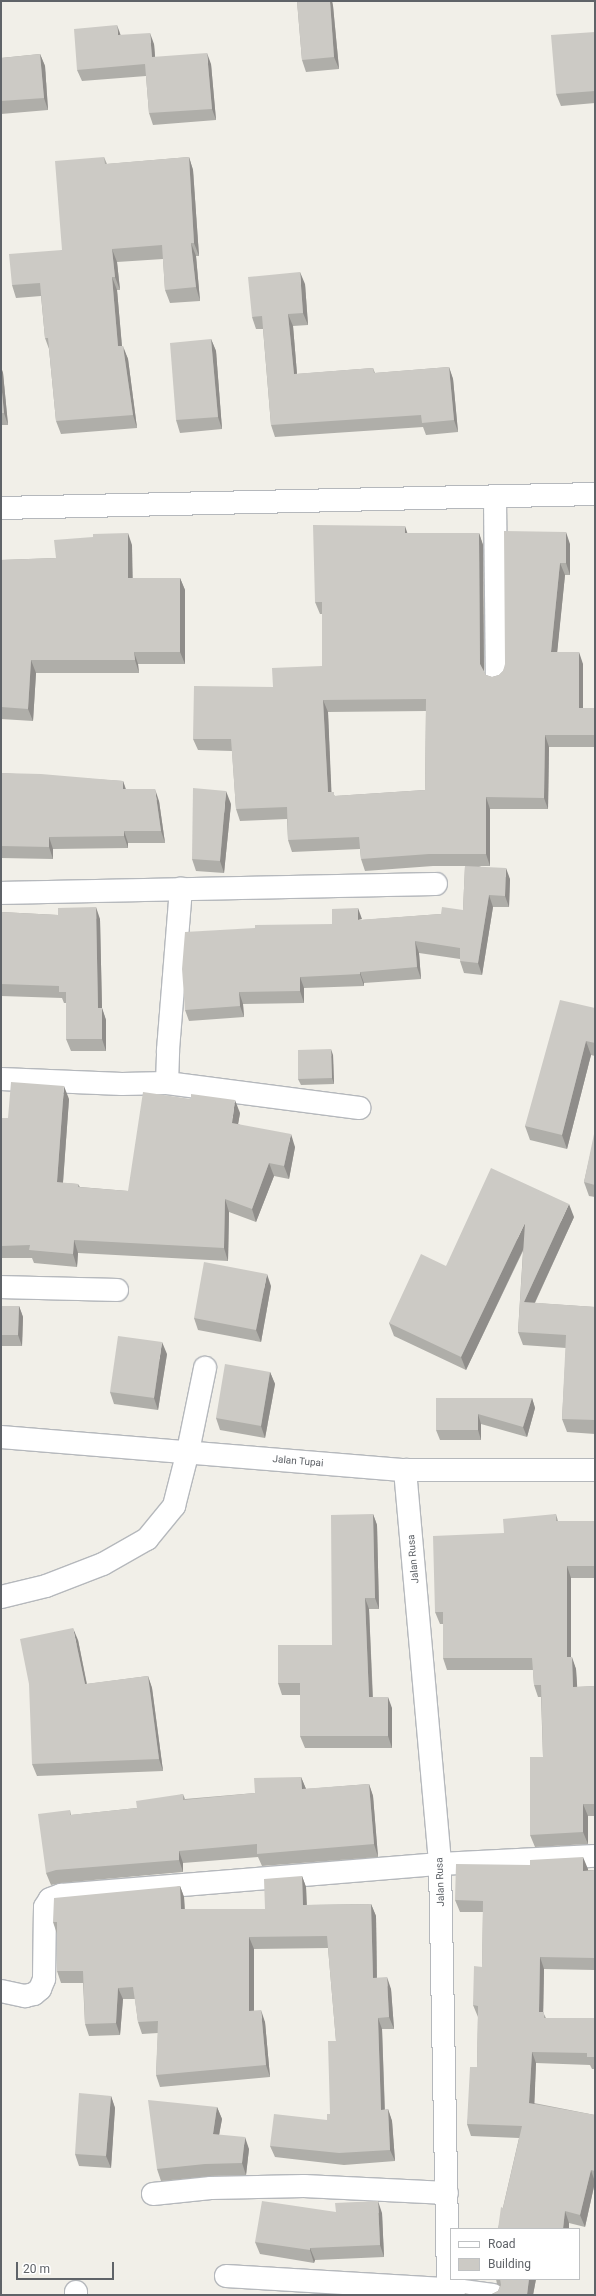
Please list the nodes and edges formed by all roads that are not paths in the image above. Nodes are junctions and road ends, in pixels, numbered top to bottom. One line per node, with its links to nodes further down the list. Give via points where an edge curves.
1 (595, 494): 2 (street)
2 (495, 498): 3 (street); 4 (street)
3 (1, 508)
4 (497, 676)
5 (436, 884): 6 (street)
6 (181, 888): 7 (street); 9 (street)
7 (1, 893)
8 (1, 1079): 9 (street, via 122,1084)
9 (167, 1083): 10 (street)
10 (359, 1108)
11 (1, 1287): 12 (street)
12 (117, 1290)
13 (205, 1368): 15 (street)
14 (1, 1437): 15 (street, Jalan Tupai)
15 (188, 1451): 16 (street, Jalan Tupai); 18 (street, via 174,1506 147,1539 96,1566 46,1586)
16 (406, 1470): 17 (street, Jalan Tupai); 20 (street, Jalan Rusa)
17 (595, 1470)
18 (1, 1597)
19 (595, 1856): 20 (street)
20 (440, 1864): 21 (street, via 55,1897 50,1899 45,1907 44,1979 40,1989 25,1996); 22 (street, Jalan Rusa)
21 (1, 1991)
22 (447, 2193): 23 (street, via 304,2186 211,2188); 25 (street, Jalan Rusa)
23 (153, 2194)
24 (226, 2276): 25 (street)
25 (448, 2292): 26 (street)
26 (493, 2295)

